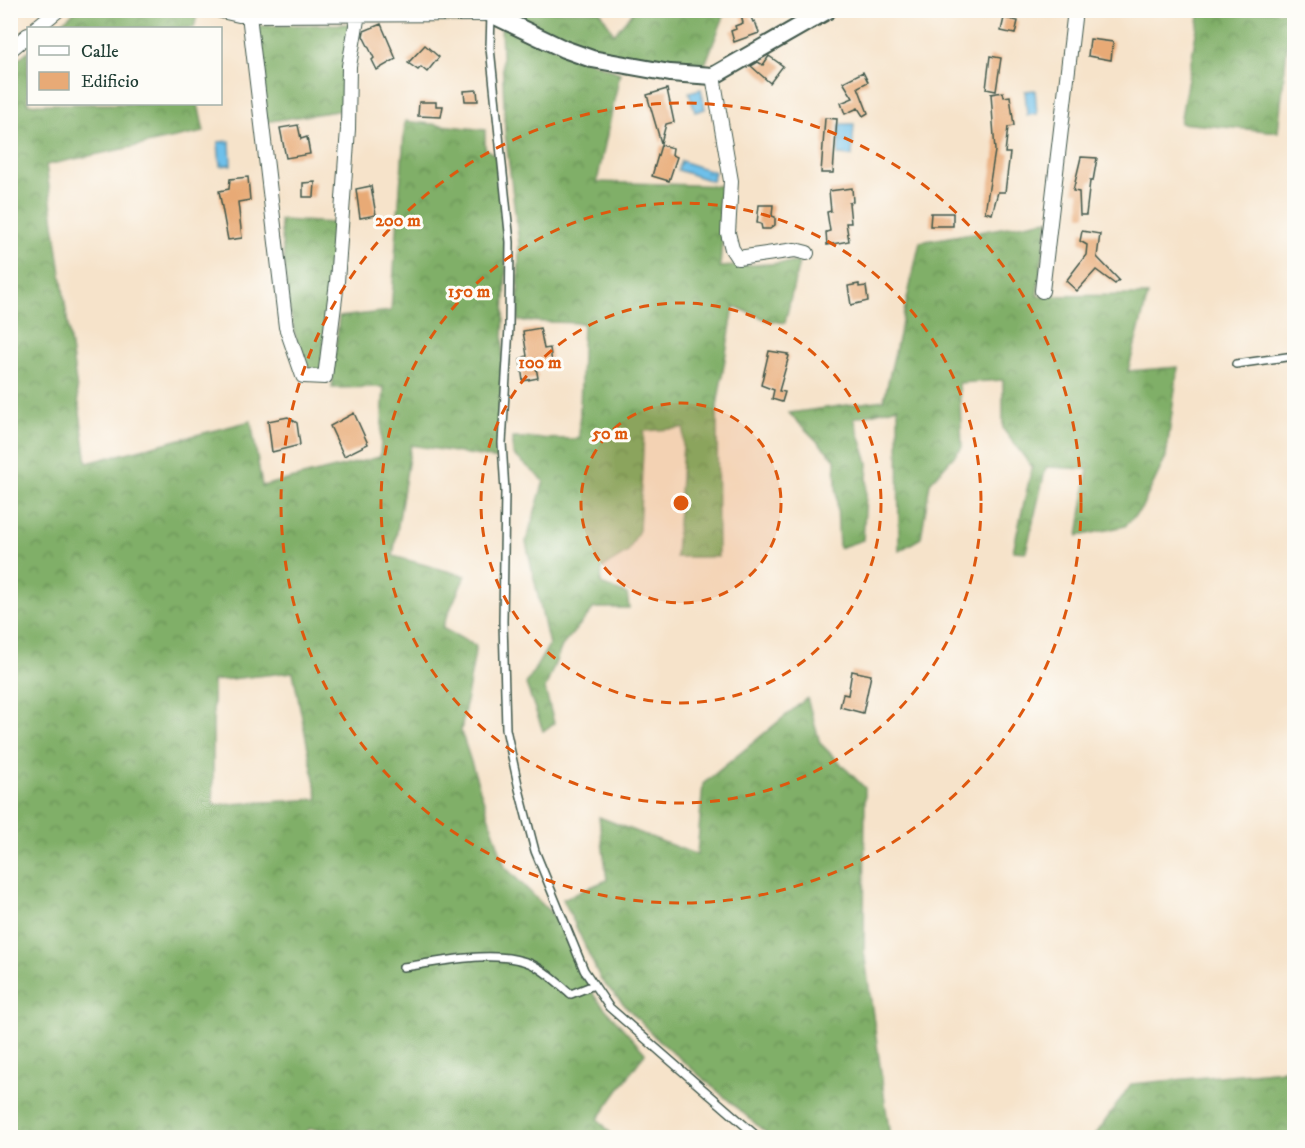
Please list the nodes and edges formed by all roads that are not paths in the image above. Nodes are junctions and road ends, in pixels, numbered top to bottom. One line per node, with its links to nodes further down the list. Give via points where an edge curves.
1 (58, 10): 8 (street)
2 (217, 10): 7 (street)
3 (828, 10): 11 (street)
4 (1075, 10): 13 (street)
5 (491, 12): 6 (street); 11 (street, via 564,49 592,58 670,73); 17 (lane, via 490,48 510,242 502,443 506,729 536,851 584,970)
6 (358, 14): 7 (street); 7 (street, via 350,66 337,282 325,377 303,376 286,327)
7 (249, 15)
8 (37, 27)
9 (27, 36): 10 (street)
10 (10, 50)
11 (714, 76): 12 (street, via 731,181 728,233 732,249 738,258 795,250)
12 (807, 253)
13 (1042, 291)
14 (1294, 356): 15 (lane)
15 (1236, 364)
16 (403, 967): 17 (lane, via 503,958 530,964 571,994)
17 (594, 985): 18 (lane, via 609,1007)
18 (759, 1137)

